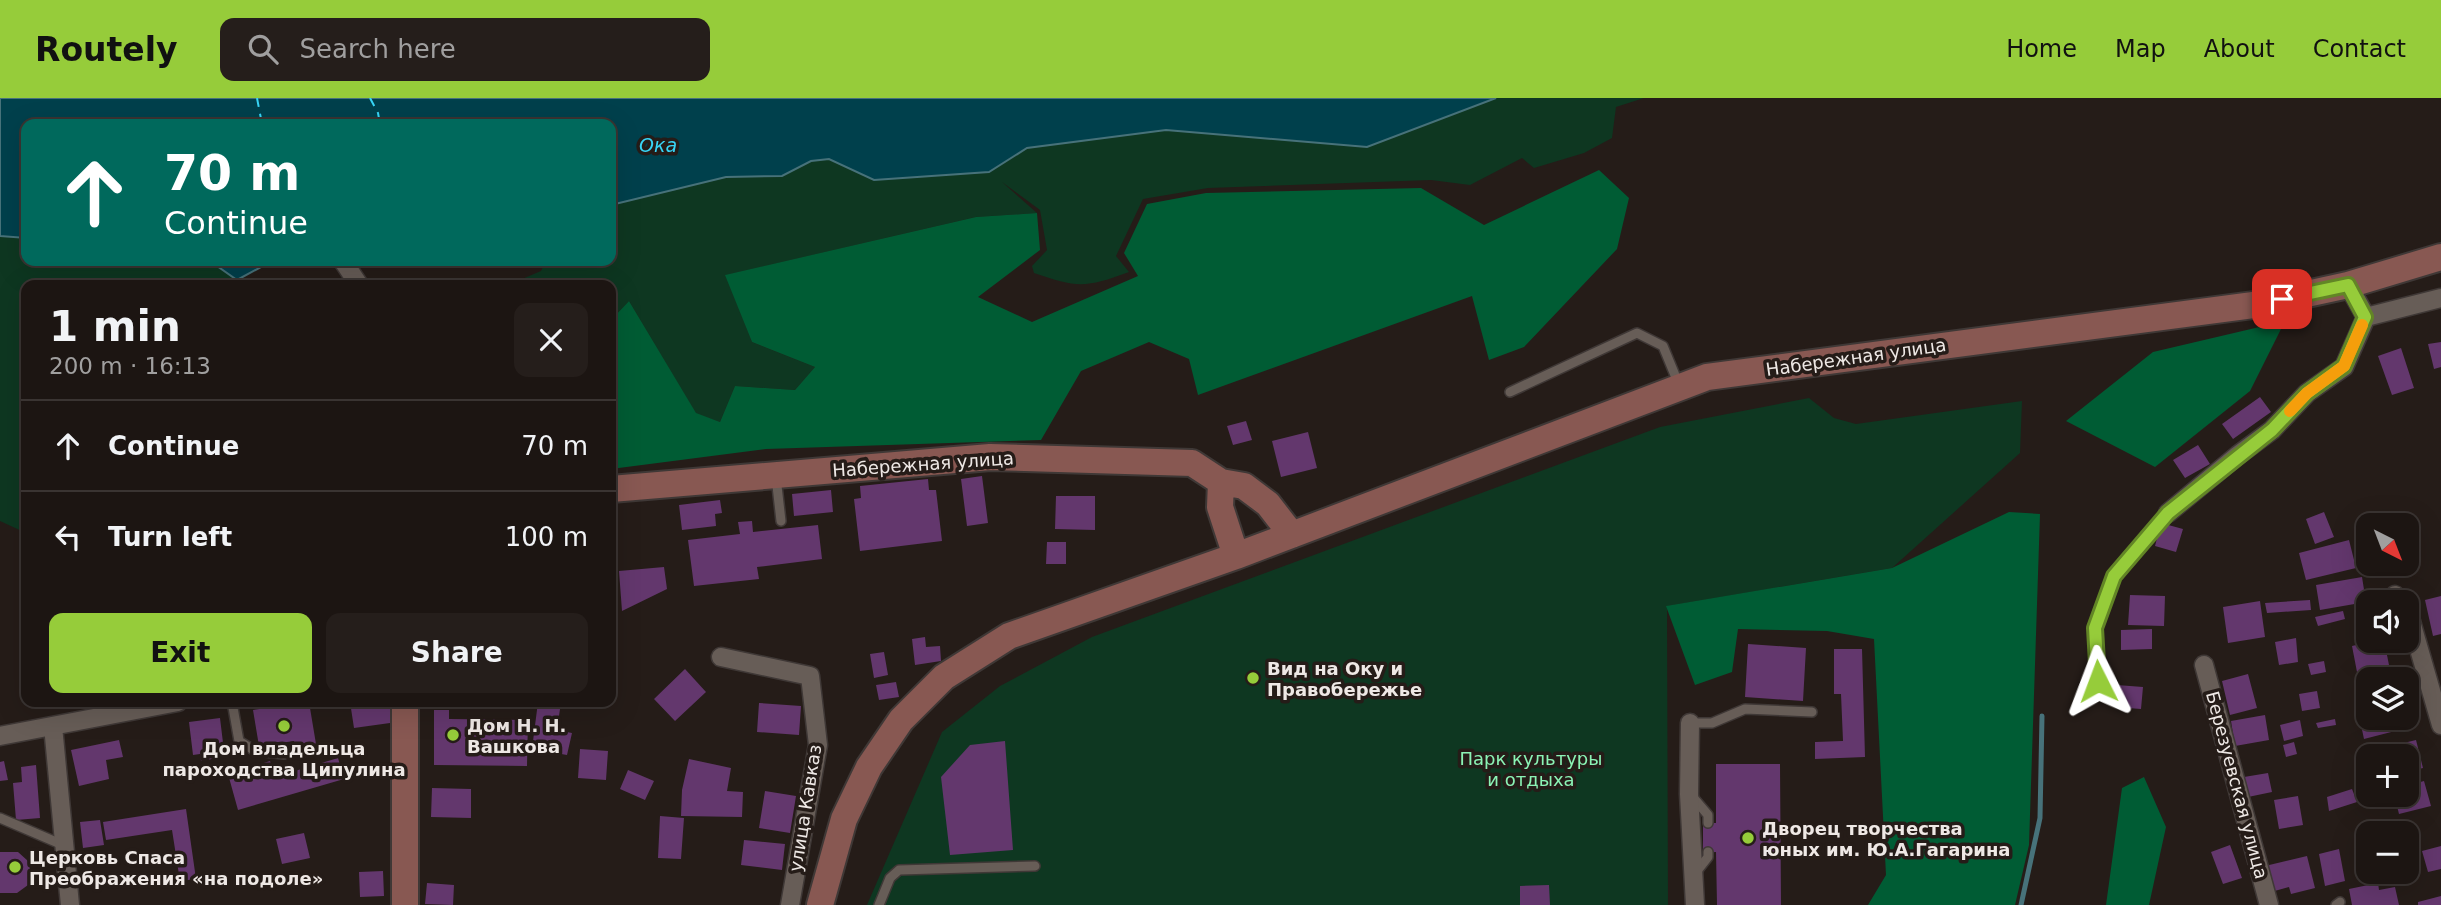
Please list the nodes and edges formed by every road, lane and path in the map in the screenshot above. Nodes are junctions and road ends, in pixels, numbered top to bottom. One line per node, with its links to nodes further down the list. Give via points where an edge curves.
1 (2441, 257): 2 (main road, Набережная улица)
2 (2348, 285): 4 (street); 5 (main road, Набережная улица, via 2261,304 1707,377)
3 (2441, 298): 4 (street)
4 (2365, 317): 10 (street, via 2344,366)
5 (1679, 386): 6 (lane, via 1663,346 1637,333); 12 (main road, Набережная улица)
6 (1510, 392)
7 (775, 475): 8 (main road, Набережная улица, via 990,457 1192,463); 9 (main road, Набережная улица); 11 (lane)
8 (1221, 482): 12 (main road, Набережная улица, via 1244,486 1268,504); 13 (main road, via 1220,507)
9 (616, 489)
10 (2168, 513): 17 (lane, via 2114,576 2095,628)
11 (780, 521)
12 (1292, 535): 13 (main road, Набережная улица)
13 (1236, 556): 37 (main road, Набережная улица, via 1009,636 944,677 901,720 869,767 844,818)
14 (2419, 649): 23 (street)
15 (721, 657): 36 (street, улица Кавказ, via 810,676 818,745)
16 (2204, 665): 40 (street, Березуевская улица)
17 (2098, 681)
18 (152, 707): 24 (street)
19 (233, 707): 26 (lane, via 239,741 255,751)
20 (405, 707): 35 (main road)
21 (1812, 712): 22 (lane, via 1745,709 1712,723)
22 (1690, 723): 27 (street)
23 (2441, 725)
24 (54, 726): 25 (street); 30 (street)
25 (0, 736)
26 (284, 754)
27 (1689, 794): 29 (lane, via 1708,815); 33 (street)
28 (0, 818): 30 (lane)
29 (1708, 823)
30 (63, 845): 34 (street)
31 (1708, 852): 33 (lane)
32 (1035, 866): 38 (lane, via 899,870 890,878)
33 (1694, 875): 39 (street)
34 (70, 905)
35 (405, 905)
36 (790, 905)
37 (820, 905)
38 (879, 905)
39 (1695, 905)
40 (2269, 905)

